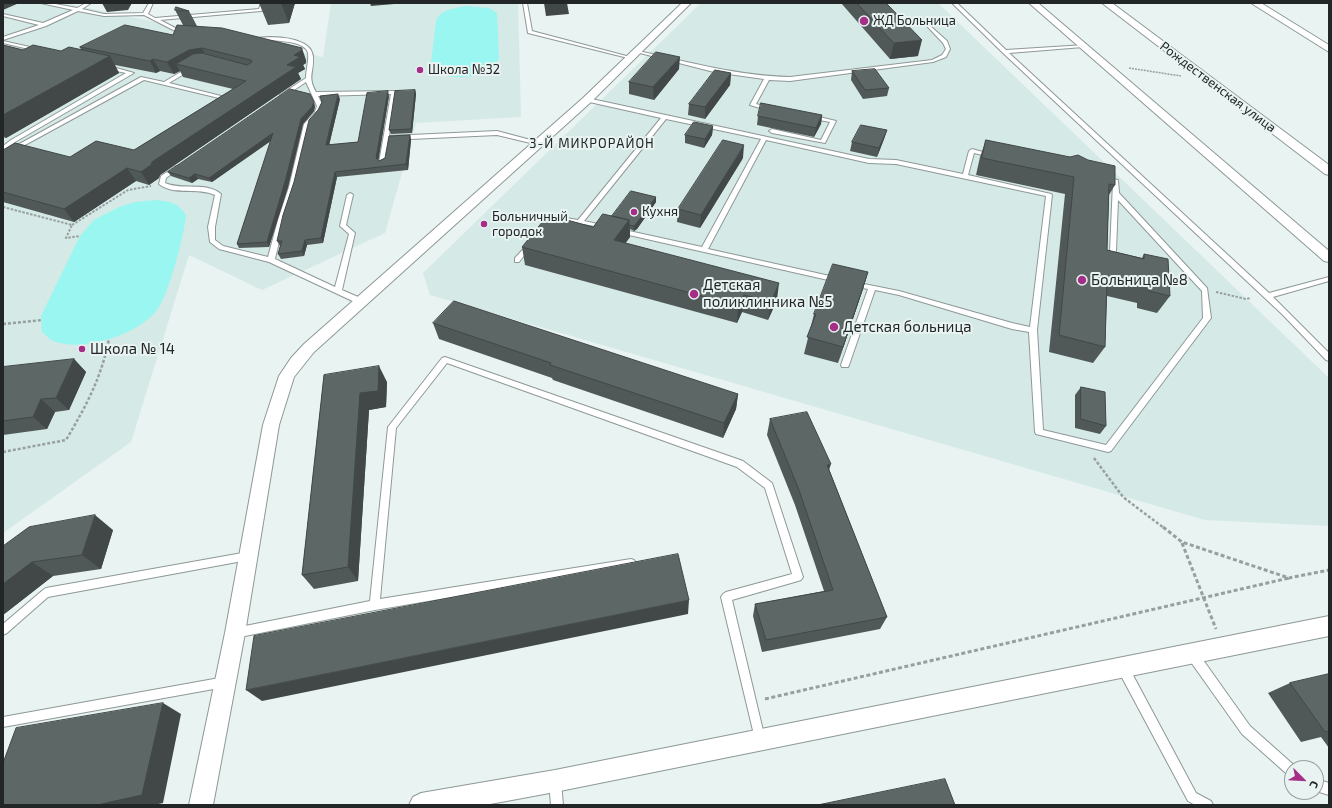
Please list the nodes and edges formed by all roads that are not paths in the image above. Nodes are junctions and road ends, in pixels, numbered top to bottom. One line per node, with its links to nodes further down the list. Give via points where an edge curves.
1 (43, 3): 11 (lane)
2 (89, 3): 11 (lane)
3 (151, 3): 12 (lane)
4 (263, 3): 14 (lane, via 261,10)
5 (525, 3): 27 (lane, via 530,32)
6 (687, 3): 27 (street)
7 (954, 3): 26 (lane)
8 (1033, 3): 23 (street)
9 (1106, 3): 49 (street, Рождественская улица)
10 (1255, 3): 24 (street)
11 (78, 10): 12 (lane, via 104,15); 15 (lane)
12 (145, 14): 14 (lane)
13 (3, 15): 15 (lane)
14 (154, 19): 19 (lane, via 181,34)
15 (44, 25): 18 (lane)
16 (928, 25): 31 (lane, via 946,42 948,49 944,56 933,62 790,79)
17 (3, 33): 18 (lane)
18 (14, 35): 20 (lane)
19 (188, 35)
20 (3, 39)
21 (256, 39): 30 (lane, via 305,45 309,50 310,60)
22 (3, 42): 25 (lane)
23 (1083, 46): 26 (lane); 59 (street)
24 (1329, 49)
25 (41, 51)
26 (1005, 52): 65 (lane)
27 (635, 55): 31 (lane); 34 (street)
28 (198, 64): 32 (lane)
29 (101, 66): 44 (lane, via 131,74)
30 (307, 79): 33 (lane); 35 (lane)
31 (767, 79): 37 (lane, via 753,105)
32 (165, 83): 36 (lane, via 223,98); 45 (lane, via 143,78)
33 (315, 94): 41 (lane, via 394,92); 60 (lane, via 320,106 307,124)
34 (587, 100): 39 (lane); 43 (street)
35 (275, 101)
36 (211, 105)
37 (775, 110)
38 (804, 115): 40 (lane, via 833,121 823,142)
39 (664, 117): 42 (lane); 54 (lane)
40 (772, 131)
41 (386, 138): 43 (lane, via 498,133); 47 (lane)
42 (764, 139): 50 (lane, via 869,161 896,162); 57 (lane)
43 (539, 143): 66 (street)
44 (3, 149)
45 (3, 155)
46 (1000, 157): 50 (lane, via 972,151)
47 (382, 163)
48 (183, 164): 60 (lane, via 163,177 162,184 169,188 209,188 218,194 210,228 212,240 221,248)
49 (1329, 171)
50 (965, 176): 67 (lane, via 1049,195)
51 (1094, 176): 52 (lane, via 1116,181)
52 (1116, 194): 58 (lane); 67 (lane, via 1205,290 1207,318 1108,449 1039,432)
53 (350, 195): 64 (lane, via 343,226 352,233)
54 (580, 222): 55 (lane, via 552,218); 57 (lane)
55 (547, 224)
56 (532, 242): 61 (lane)
57 (704, 249): 63 (lane)
58 (1113, 251)
59 (1329, 258)
60 (271, 260): 64 (lane)
61 (517, 260)
62 (1329, 279): 65 (lane)
63 (872, 288): 67 (lane); 69 (lane)
64 (338, 290): 66 (lane)
65 (1267, 296): 68 (lane)
66 (362, 302): 70 (street, via 309,348 287,376 271,425)
67 (1034, 330)
68 (1329, 358)
69 (845, 365)
70 (248, 556): 74 (lane, via 46,593); 75 (street)
71 (631, 563): 72 (lane)
72 (375, 605): 75 (lane); 80 (lane, via 392,427 445,360 740,464 769,486 798,577 726,597)
73 (1329, 626): 76 (street)
74 (3, 630)
75 (234, 634): 78 (street)
76 (1192, 654): 77 (street); 81 (lane, via 1246,730)
77 (1122, 668): 80 (street); 86 (lane, via 1192,797)
78 (225, 682): 79 (lane); 83 (street)
79 (3, 722)
80 (760, 740): 82 (street)
81 (1284, 763)
82 (555, 781): 84 (street); 85 (lane)
83 (202, 805)
84 (421, 805)
85 (557, 805)
86 (1207, 805)

